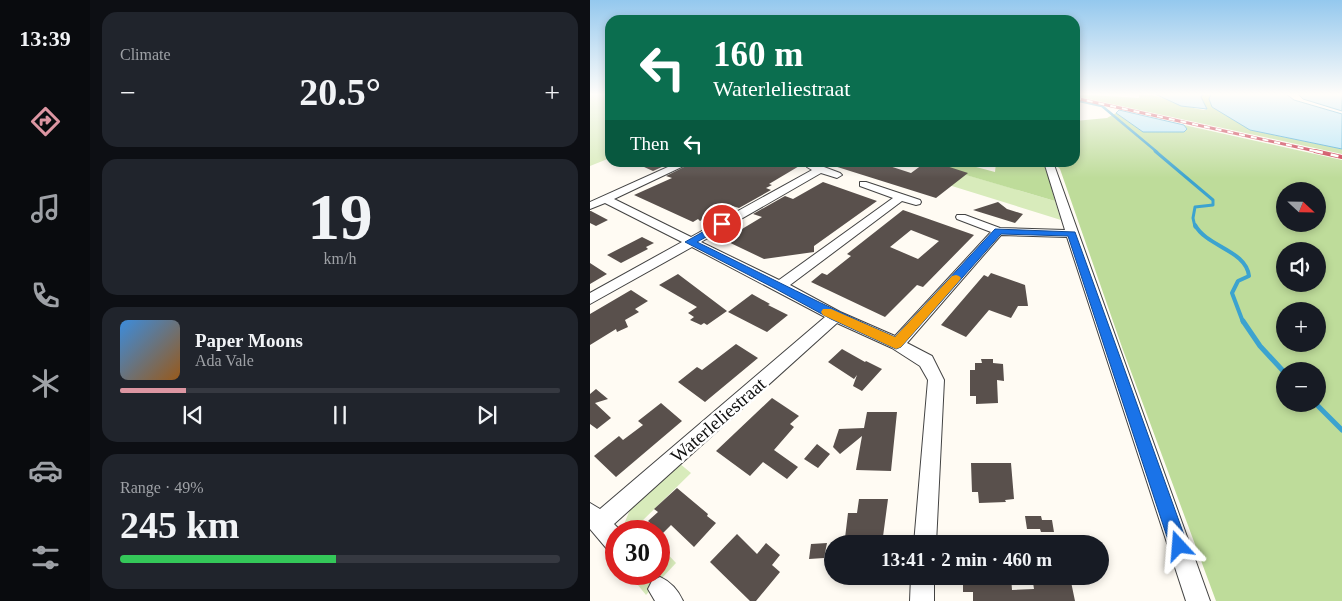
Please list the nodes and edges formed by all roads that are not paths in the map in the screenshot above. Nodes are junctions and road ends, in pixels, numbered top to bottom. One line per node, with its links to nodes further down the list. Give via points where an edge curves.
1 (677, 167): 6 (street)
2 (1051, 167): 11 (street)
3 (838, 175): 12 (street, via 816,168)
4 (863, 184): 5 (street)
5 (901, 198): 7 (street); 13 (street)
6 (605, 199): 8 (street); 12 (street)
7 (916, 202)
8 (590, 206)
9 (961, 217): 10 (street)
10 (998, 232): 11 (street); 16 (street)
11 (1072, 234): 22 (street)
12 (690, 242): 13 (street); 14 (street)
13 (780, 286): 15 (street)
14 (590, 299)
15 (835, 316): 16 (street); 17 (street, Waterleliestraat)
16 (896, 344): 19 (street, via 926,361 936,380)
17 (595, 518): 18 (street, Waterleliestraat)
18 (605, 529)
19 (926, 535)
20 (923, 585): 21 (street)
21 (922, 601)
22 (1198, 601)

